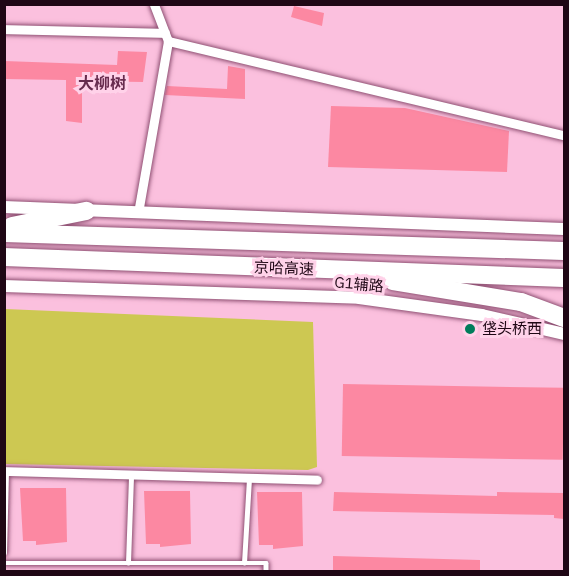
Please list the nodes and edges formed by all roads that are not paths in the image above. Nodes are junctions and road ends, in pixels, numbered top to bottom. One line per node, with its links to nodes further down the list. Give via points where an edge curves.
1 (154, 4): 3 (street)
2 (4, 29): 3 (street)
3 (166, 37): 4 (street); 7 (street)
4 (564, 135)
5 (4, 207): 6 (street)
6 (86, 211): 7 (street); 8 (highway)
7 (138, 213): 9 (street)
8 (4, 228)
9 (564, 229)
10 (4, 233): 11 (highway, 京哈高速)
11 (564, 251)
12 (4, 257): 13 (highway, 京哈高速)
13 (317, 269): 14 (highway, 京哈高速); 16 (highway, via 521,302)
14 (564, 278)
15 (4, 286): 17 (street, G1辅路, via 359,298 482,315)
16 (564, 318)
17 (564, 334)
18 (5, 471): 19 (street); 22 (lane)
19 (131, 474): 20 (street); 25 (lane)
20 (249, 478): 21 (street); 28 (lane)
21 (317, 480)
22 (4, 553)
23 (4, 563): 24 (lane)
24 (70, 563): 25 (lane); 29 (lane)
25 (128, 563): 26 (lane)
26 (148, 563): 27 (lane); 30 (lane)
27 (192, 563): 28 (lane); 31 (lane)
28 (244, 563): 32 (lane, via 266,563)
29 (70, 572)
30 (147, 572)
31 (192, 572)
32 (266, 572)

